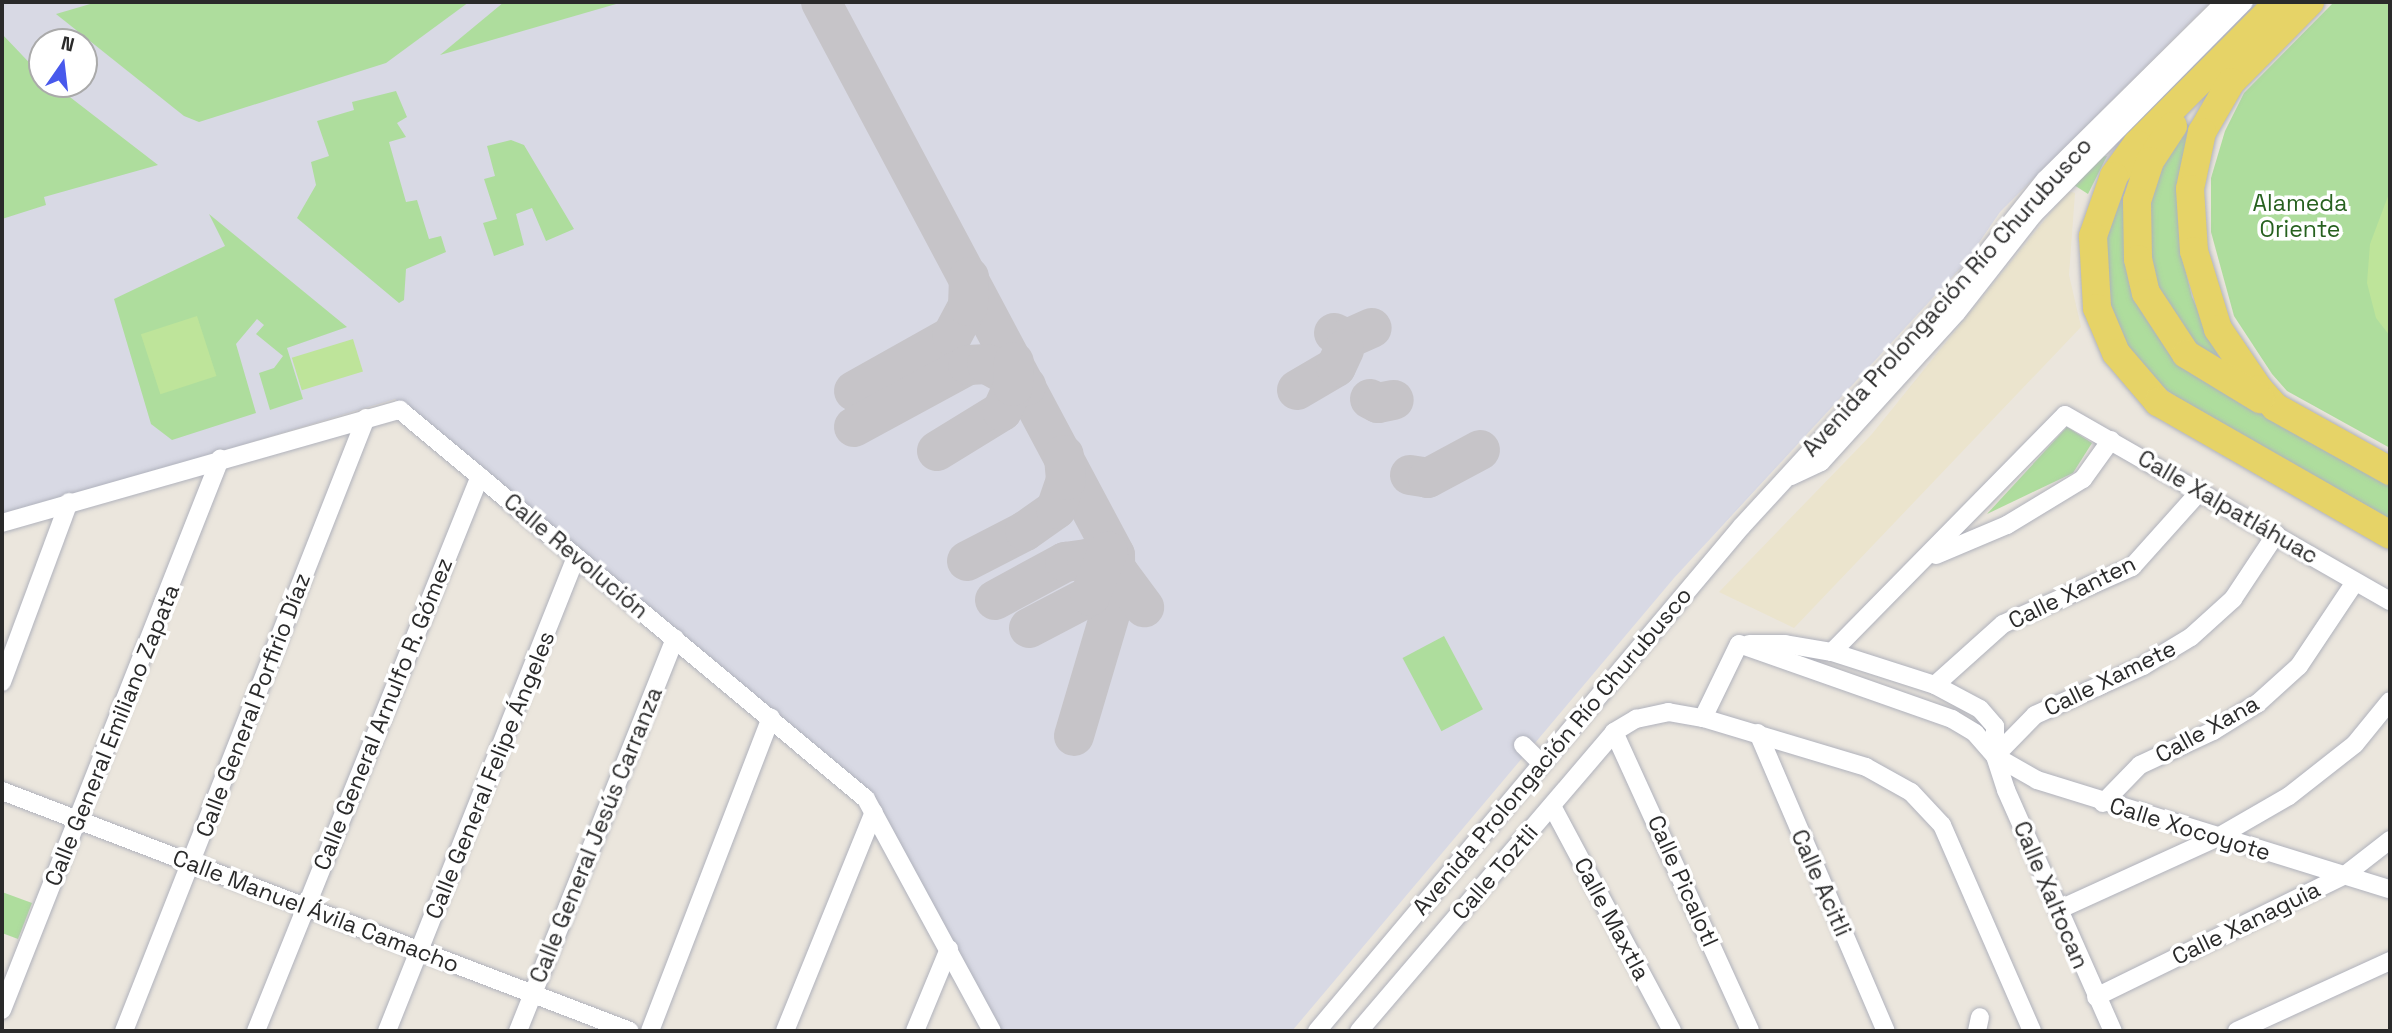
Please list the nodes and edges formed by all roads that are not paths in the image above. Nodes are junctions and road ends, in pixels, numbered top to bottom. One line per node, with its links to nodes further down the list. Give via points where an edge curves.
1 (2279, 2): 3 (main road)
2 (2310, 2): 4 (main road)
3 (2239, 10): 5 (main road); 13 (street, Avenida Prolongación Río Churubusco, via 2045,180 1947,303 1806,452); 13 (street, Avenida Prolongación Río Churubusco, via 2033,215 1956,312 1821,462)
4 (2231, 82): 6 (main road, via 2171,128); 7 (main road, via 2197,147 2190,189 2192,229 2199,272 2218,329 2248,376)
5 (2114, 176): 6 (main road); 18 (main road, via 2095,224 2092,274 2102,326 2124,365 2142,388 2173,412)
6 (2140, 187): 7 (main road, via 2138,260 2146,293 2160,320 2194,360)
7 (2275, 407): 11 (main road)
8 (366, 418): 10 (street, Calle Revolución); 12 (street, Calle Revolución, via 400,410); 43 (street, Calle General Porfirio Díaz)
9 (2111, 440): 14 (street, Calle Xalpatláhuac); 20 (street, via 2081,481 2007,525); 20 (street, Calle Xalpatláhuac, via 2065,415)
10 (220, 459): 15 (street, Calle Revolución); 40 (street, Calle General Emiliano Zapata)
11 (2390, 471)
12 (480, 476): 19 (street, Calle Revolución); 46 (street, Calle General Arnulfo R. Gómez)
13 (1791, 476): 35 (street, Avenida Prolongación Río Churubusco, via 1742,526)
14 (2201, 490): 17 (street, Calle Xalpatláhuac); 27 (street, Calle Xanten, via 2132,567 2003,624)
15 (69, 502): 16 (street, Calle Revolución); 26 (street)
16 (2, 523)
17 (2276, 534): 21 (street, Calle Xalpatláhuac); 34 (street, Calle Xamete, via 2233,599 2191,637 2143,666 2035,715)
18 (2390, 535)
19 (576, 557): 23 (street, Calle Revolución); 49 (street, Calle General Felipe Ángeles)
20 (1928, 559): 25 (street)
21 (2355, 582): 22 (street, Calle Xalpatláhuac); 37 (street, Calle Xana, via 2299,666 2258,703 2213,732 2140,765)
22 (2390, 601)
23 (675, 639): 29 (street, Calle Revolución); 51 (street, Calle General Jesús Carranza)
24 (1740, 644): 25 (street, via 1786,644); 30 (street); 34 (street, Calle Xocoyote, via 1952,719 1975,733)
25 (1832, 652): 27 (street)
26 (2, 682)
27 (1935, 685): 34 (street, via 1965,699 1995,726)
28 (2390, 701): 41 (street, via 2332,764)
29 (771, 718): 39 (street, Calle Revolución, via 857,790); 59 (street)
30 (1703, 718): 31 (street, Calle Toztli, via 1668,712 1636,719); 32 (street)
31 (1614, 732): 38 (street, Calle Toztli); 66 (street, Calle Picalotl)
32 (1758, 733): 67 (street, Calle Acitli); 68 (street, via 1866,767 1905,787 1942,825)
33 (1523, 745): 35 (street)
34 (1995, 756): 37 (street, Calle Xocoyote, via 2038,780); 47 (street, Calle Xaltocan)
35 (1541, 762): 63 (street, Avenida Prolongación Río Churubusco)
36 (2, 791): 40 (street, Calle Manuel Ávila Camacho)
37 (2102, 803): 41 (street, Calle Xocoyote)
38 (1552, 806): 64 (street, Calle Toztli); 65 (street, Calle Maxtla)
39 (874, 812): 48 (street, Calle Revolución); 60 (street)
40 (80, 820): 43 (street, Calle Manuel Ávila Camacho); 53 (street, Calle General Emiliano Zapata)
41 (2218, 837): 44 (street, Calle Xocoyote); 47 (street)
42 (2390, 840): 44 (street, Calle Xanaguia)
43 (192, 863): 46 (street, Calle Manuel Ávila Camacho); 54 (street, Calle General Porfirio Díaz)
44 (2345, 875): 45 (street, Calle Xocoyote); 52 (street, Calle Xanaguia)
45 (2390, 889)
46 (304, 906): 49 (street, Calle Manuel Ávila Camacho); 55 (street, Calle General Arnulfo R. Gómez)
47 (2058, 910): 52 (street, Calle Xaltocan)
48 (949, 950): 61 (street); 62 (street, Calle Revolución)
49 (419, 952): 51 (street, Calle Manuel Ávila Camacho); 56 (street, Calle General Felipe Ángeles)
50 (2390, 961): 70 (street)
51 (533, 994): 57 (street, Calle General Jesús Carranza); 58 (street, Calle Manuel Ávila Camacho)
52 (2095, 997): 69 (street, Calle Xaltocan)
53 (2, 1010)
54 (124, 1031)
55 (256, 1031)
56 (387, 1031)
57 (518, 1031)
58 (630, 1031)
59 (650, 1031)
60 (785, 1031)
61 (915, 1031)
62 (992, 1031)
63 (1317, 1031)
64 (1359, 1031)
65 (1672, 1031)
66 (1750, 1031)
67 (1886, 1031)
68 (2032, 1031)
69 (2113, 1031)
70 (2237, 1031)

